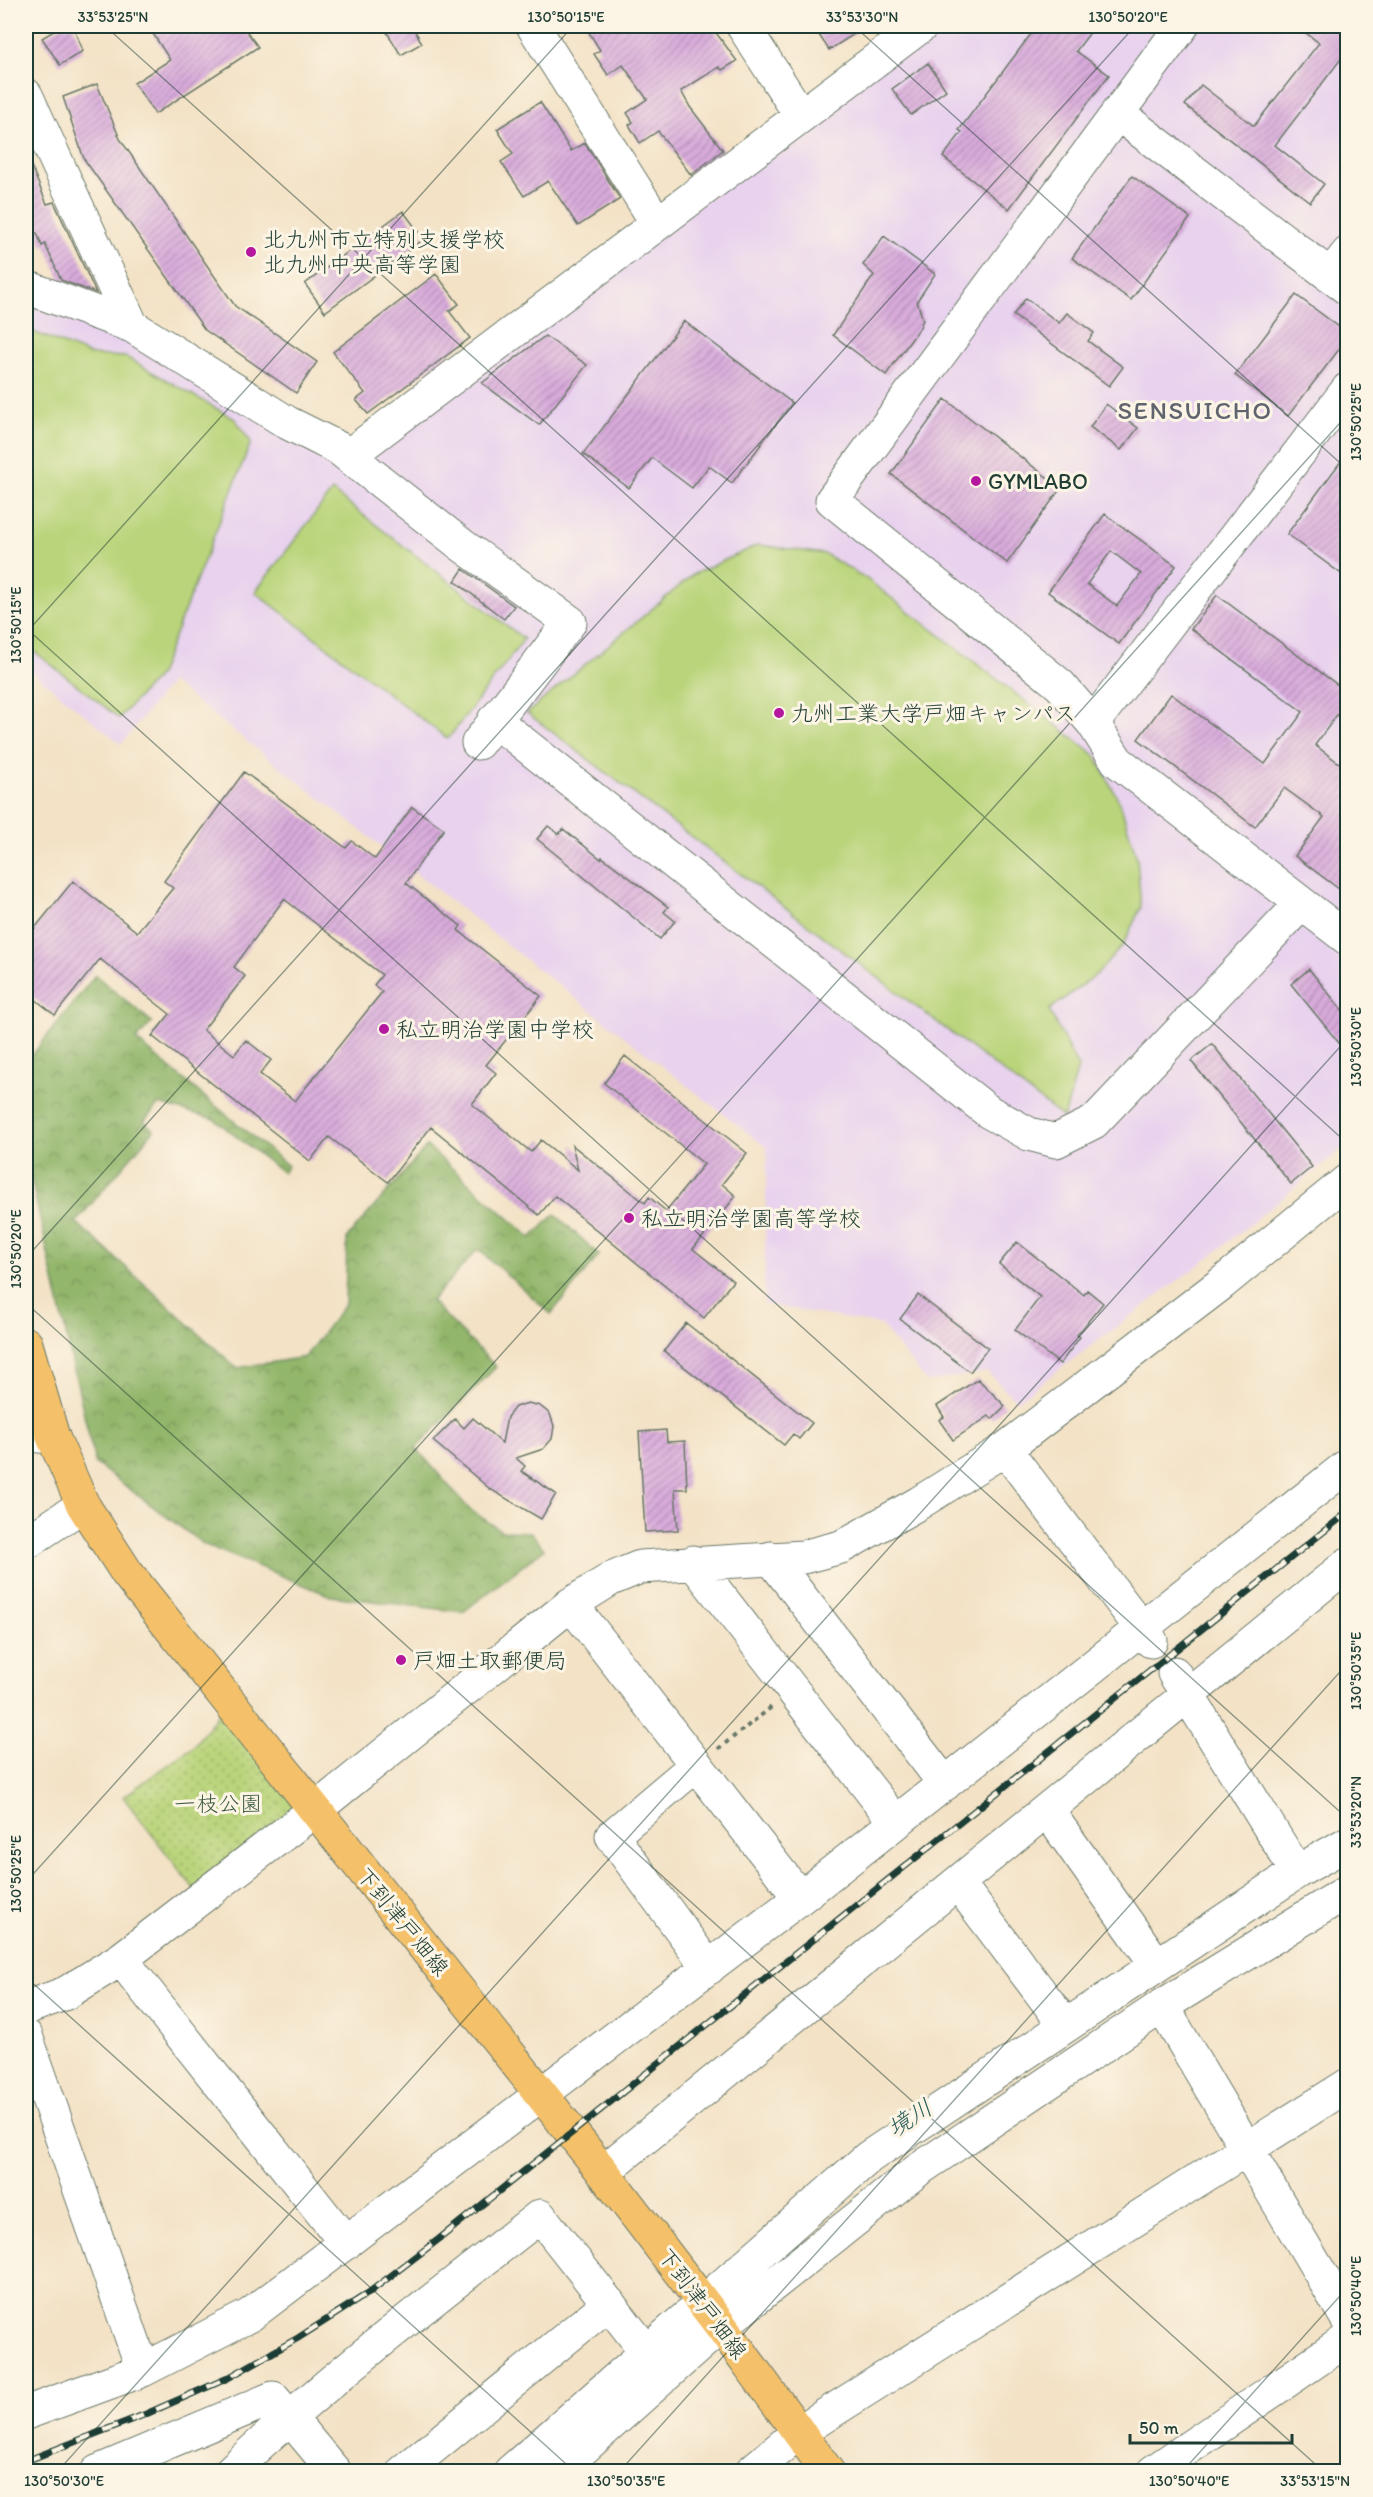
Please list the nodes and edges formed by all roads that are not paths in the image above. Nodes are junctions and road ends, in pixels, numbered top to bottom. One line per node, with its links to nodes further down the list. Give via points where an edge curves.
1 (533, 26): 8 (street)
2 (743, 26): 7 (street)
3 (921, 26): 7 (street)
4 (1182, 26): 6 (street)
5 (26, 95): 11 (street)
6 (1117, 113): 9 (street); 14 (street, via 832,501 1060,685)
7 (801, 116): 8 (street)
8 (657, 223): 13 (street)
9 (1342, 273)
10 (26, 287): 11 (street)
11 (132, 326): 13 (street)
12 (1347, 389): 14 (street)
13 (348, 456): 15 (street, via 463,546 570,622 486,731 989,1112 1029,1134 1056,1141 1094,1122)
14 (1093, 723): 15 (street, via 1117,761)
15 (1301, 904): 16 (street)
16 (1347, 939)
17 (1347, 1180): 20 (street, via 1221,1284)
18 (26, 1344): 19 (main road, 下到津戸畑線)
19 (39, 1436): 22 (main road, 下到津戸畑線)
20 (1005, 1449): 24 (street, via 842,1548 803,1557); 28 (street)
21 (1347, 1465): 28 (street)
22 (83, 1505): 23 (street); 32 (main road, 下到津戸畑線, via 127,1573)
23 (26, 1543)
24 (771, 1558): 25 (street); 31 (street)
25 (693, 1562): 27 (street, via 640,1567 611,1579); 34 (street)
26 (1347, 1564): 29 (street)
27 (571, 1604): 30 (street); 32 (street)
28 (1146, 1633): 31 (street)
29 (1181, 1684): 33 (street); 36 (street)
30 (696, 1765): 39 (street); 42 (street, via 612,1836)
31 (945, 1784): 34 (street)
32 (315, 1810): 40 (street); 48 (main road, 下到津戸畑線)
33 (1047, 1810): 37 (street); 41 (street)
34 (896, 1823): 39 (street)
35 (1347, 1843): 36 (street)
36 (1297, 1872): 41 (street)
37 (958, 1884): 45 (street); 50 (street)
38 (1347, 1891): 43 (street)
39 (800, 1898): 42 (street)
40 (121, 1959): 44 (street, via 66,1993); 51 (street)
41 (1157, 1965): 45 (street)
42 (709, 1968): 48 (street)
43 (1162, 2006): 49 (street); 53 (street)
44 (26, 2008)
45 (1065, 2025): 53 (street, via 869,2157)
46 (26, 2036): 57 (street)
47 (1347, 2085): 49 (street)
48 (540, 2093): 50 (main road, 下到津戸畑線); 51 (street)
49 (1245, 2149): 54 (street); 60 (street)
50 (603, 2172): 53 (main road, 下到津戸畑線)
51 (346, 2243): 57 (street, via 250,2315)
52 (609, 2303): 56 (street); 59 (street, via 540,2216); 64 (street)
53 (712, 2314): 56 (street); 60 (main road, 下到津戸畑線); 66 (street)
54 (1347, 2320)
55 (1347, 2339): 69 (street)
56 (646, 2351): 65 (street)
57 (143, 2370): 58 (street)
58 (26, 2413)
59 (288, 2417): 61 (street, via 273,2398); 62 (street); 63 (street)
60 (799, 2432): 67 (street); 68 (main road, 下到津戸畑線)
61 (96, 2472)
62 (230, 2472)
63 (335, 2472)
64 (404, 2472)
65 (510, 2472)
66 (557, 2472)
67 (751, 2472)
68 (828, 2472)
69 (1153, 2472)

